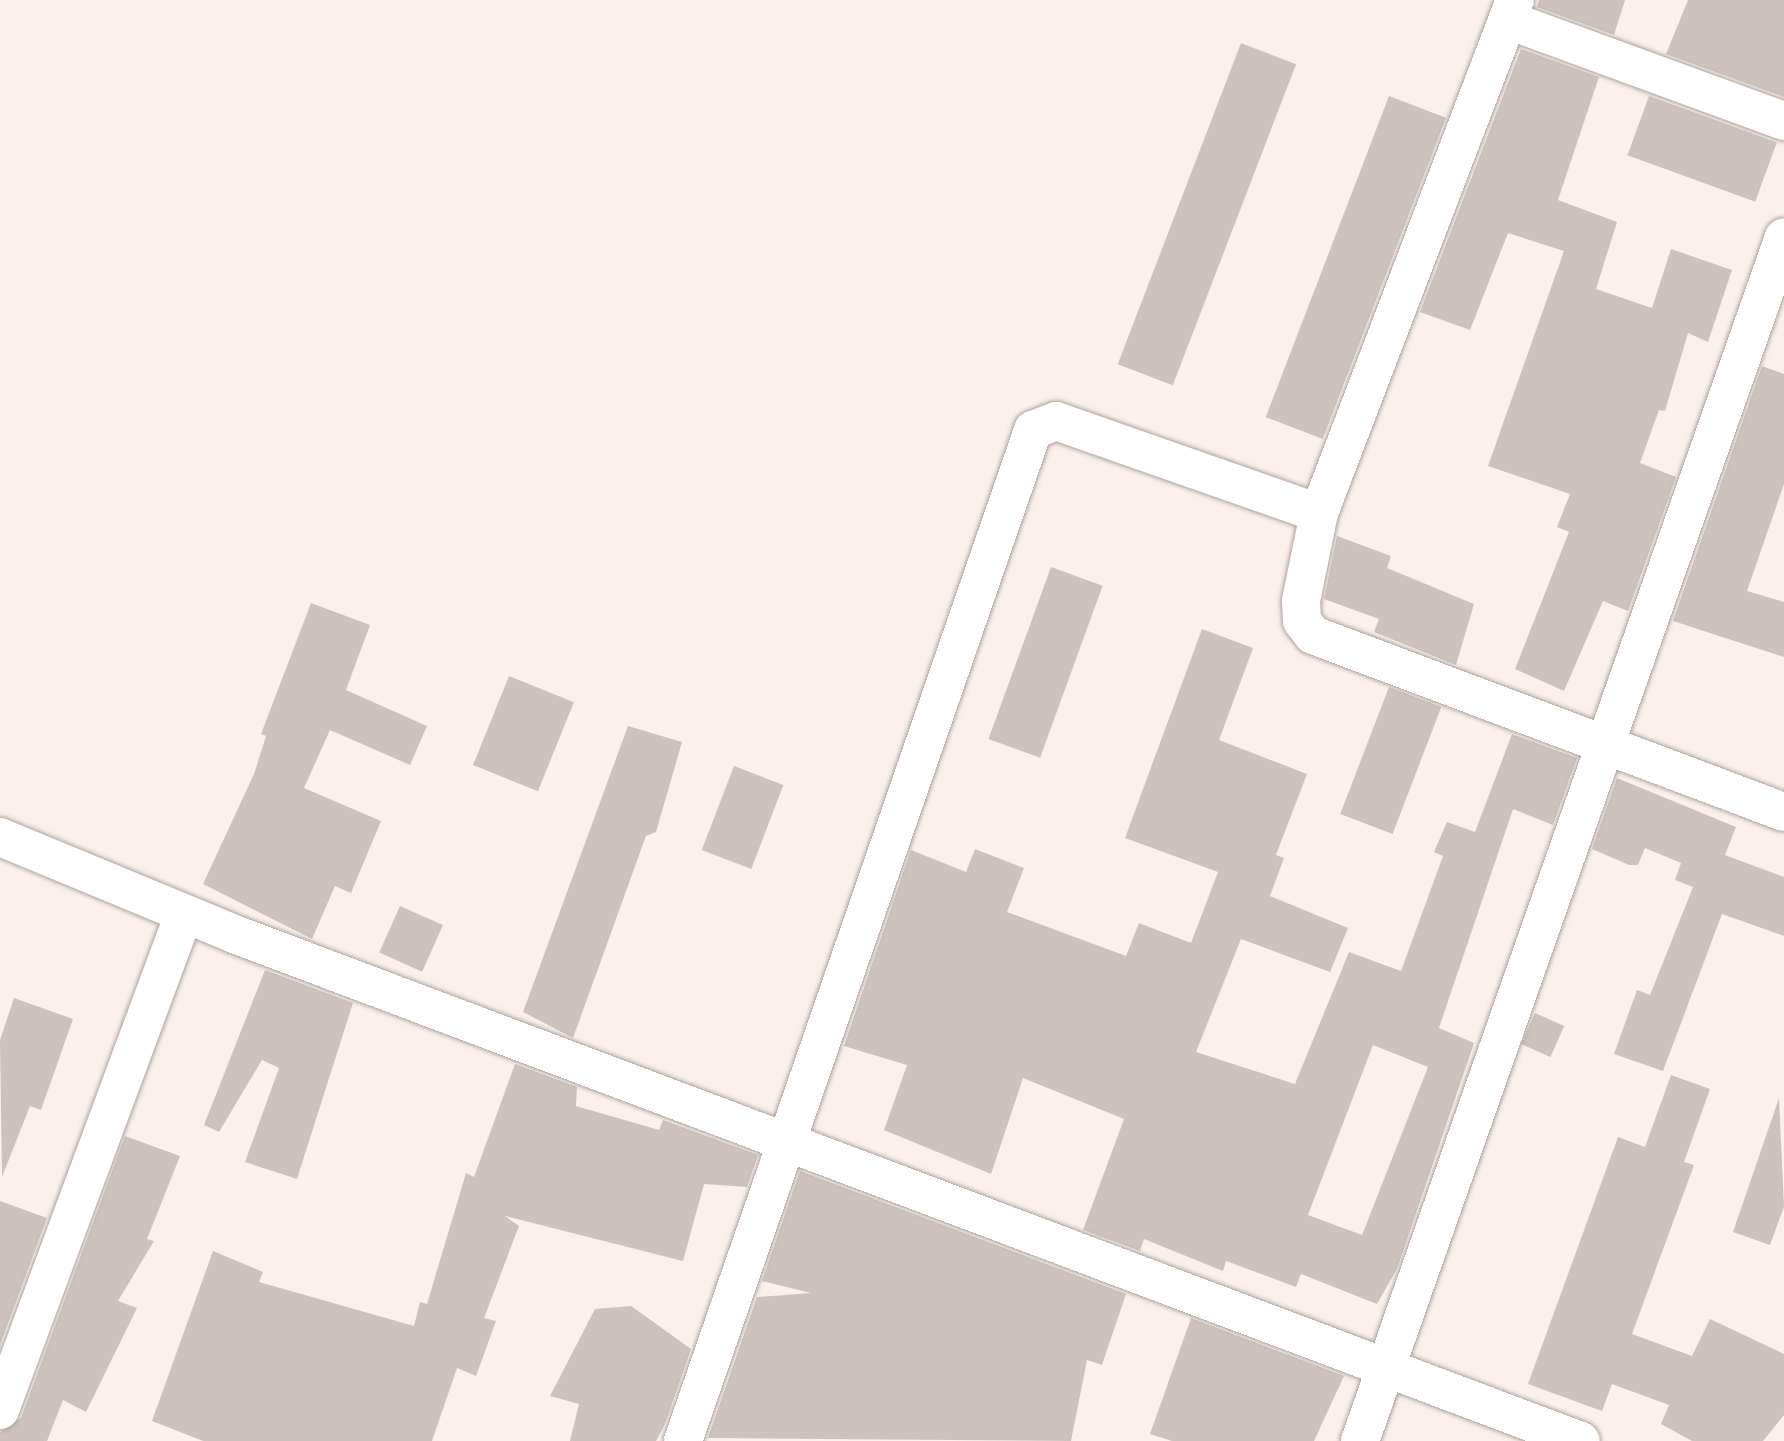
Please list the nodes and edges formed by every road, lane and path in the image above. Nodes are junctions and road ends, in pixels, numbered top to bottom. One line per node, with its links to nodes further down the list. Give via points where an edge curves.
1 (1512, 10): 2 (street); 5 (street)
2 (1784, 121)
3 (1784, 237): 4 (street)
4 (1769, 326): 6 (street)
5 (1318, 513): 6 (street, via 1301,601 1302,621 1313,635); 10 (street, via 1056,422 1034,430)
6 (1608, 747): 7 (street); 11 (street)
7 (1784, 812)
8 (0, 837): 9 (street)
9 (184, 914): 10 (street); 12 (street)
10 (787, 1140): 11 (street); 13 (street)
11 (1386, 1364): 14 (street); 15 (street)
12 (0, 1410)
13 (683, 1441)
14 (1360, 1441)
15 (1582, 1441)

